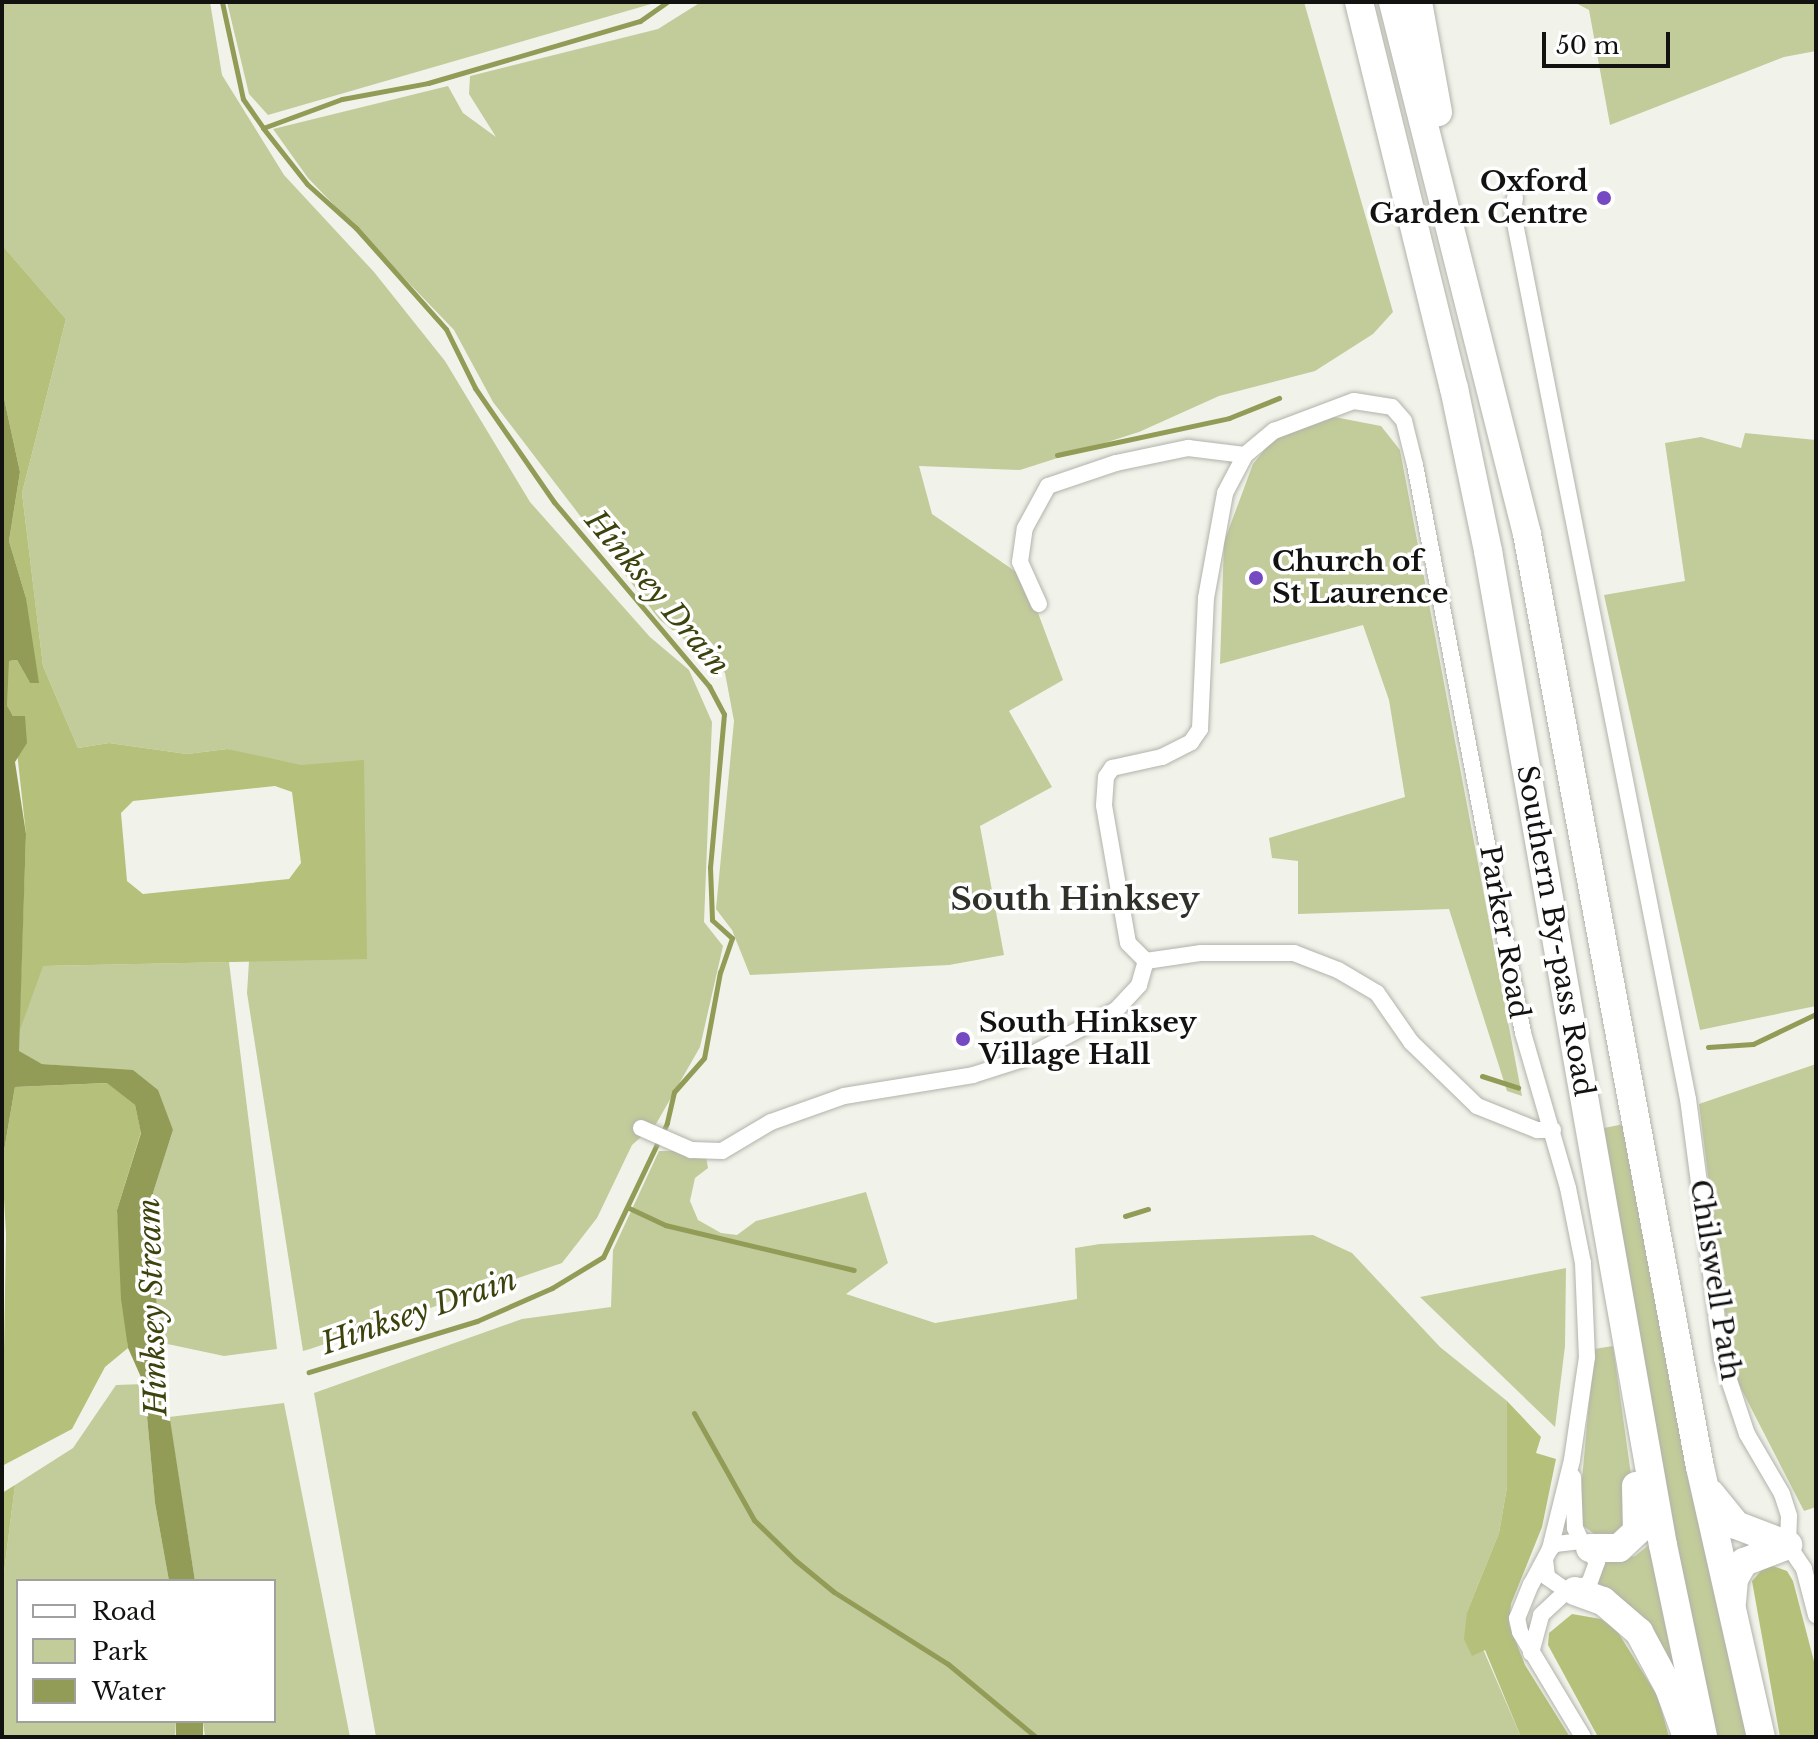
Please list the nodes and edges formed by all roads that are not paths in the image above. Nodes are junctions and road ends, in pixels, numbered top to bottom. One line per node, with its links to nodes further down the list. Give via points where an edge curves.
1 (1348, 2): 5 (highway)
2 (1359, 2): 5 (highway)
3 (1393, 2): 7 (highway)
4 (1418, 2): 7 (highway)
5 (1392, 129): 13 (highway, Southern By-pass Road, via 1488,551)
6 (1515, 198): 17 (street, Chilswell Path, via 1513,213 1688,1099 1722,1359 1747,1434 1782,1494 1789,1516)
7 (1449, 208): 15 (highway, Southern By-pass Road, via 1561,697)
8 (1245, 455): 9 (street, via 1188,448 1048,486 1025,528 1020,562); 10 (street, via 1225,493 1214,538 1200,729 1191,742 1162,757 1112,768 1106,777 1104,805 1128,943); 11 (street, Parker Road, via 1274,431 1354,401 1392,407 1404,421 1523,1033)
9 (1039, 604)
10 (1146, 961): 11 (street, via 1201,953 1294,953 1338,970 1377,993 1411,1042 1477,1106 1537,1130); 12 (street, via 1139,985 1116,1010 1023,1059 973,1075 844,1096 771,1122 722,1151 691,1150)
11 (1553, 1130): 14 (street, Parker Road, via 1587,1306 1587,1357)
12 (653, 1134)
13 (1634, 1379): 16 (highway, via 1637,1531 1619,1548); 25 (highway, Southern By-pass Road)
14 (1572, 1460): 16 (street, Parker Road, via 1573,1514); 18 (street, Parker Road)
15 (1700, 1467): 17 (highway, via 1725,1517); 20 (highway, Southern By-pass Road)
16 (1586, 1544): 18 (street, via 1562,1540); 19 (street, via 1597,1570 1589,1584)
17 (1788, 1545): 20 (highway, via 1744,1562 1734,1579); 21 (street, via 1804,1569)
18 (1547, 1554): 19 (street, via 1547,1577); 22 (street, Parker Road, via 1517,1618)
19 (1571, 1591): 22 (street, via 1541,1615); 24 (highway, via 1603,1601 1639,1632 1669,1688)
20 (1731, 1611): 26 (highway, Southern By-pass Road)
21 (1816, 1615)
22 (1531, 1653): 23 (street, Parker Road)
23 (1583, 1737)
24 (1687, 1737)
25 (1703, 1737)
26 (1761, 1737)

